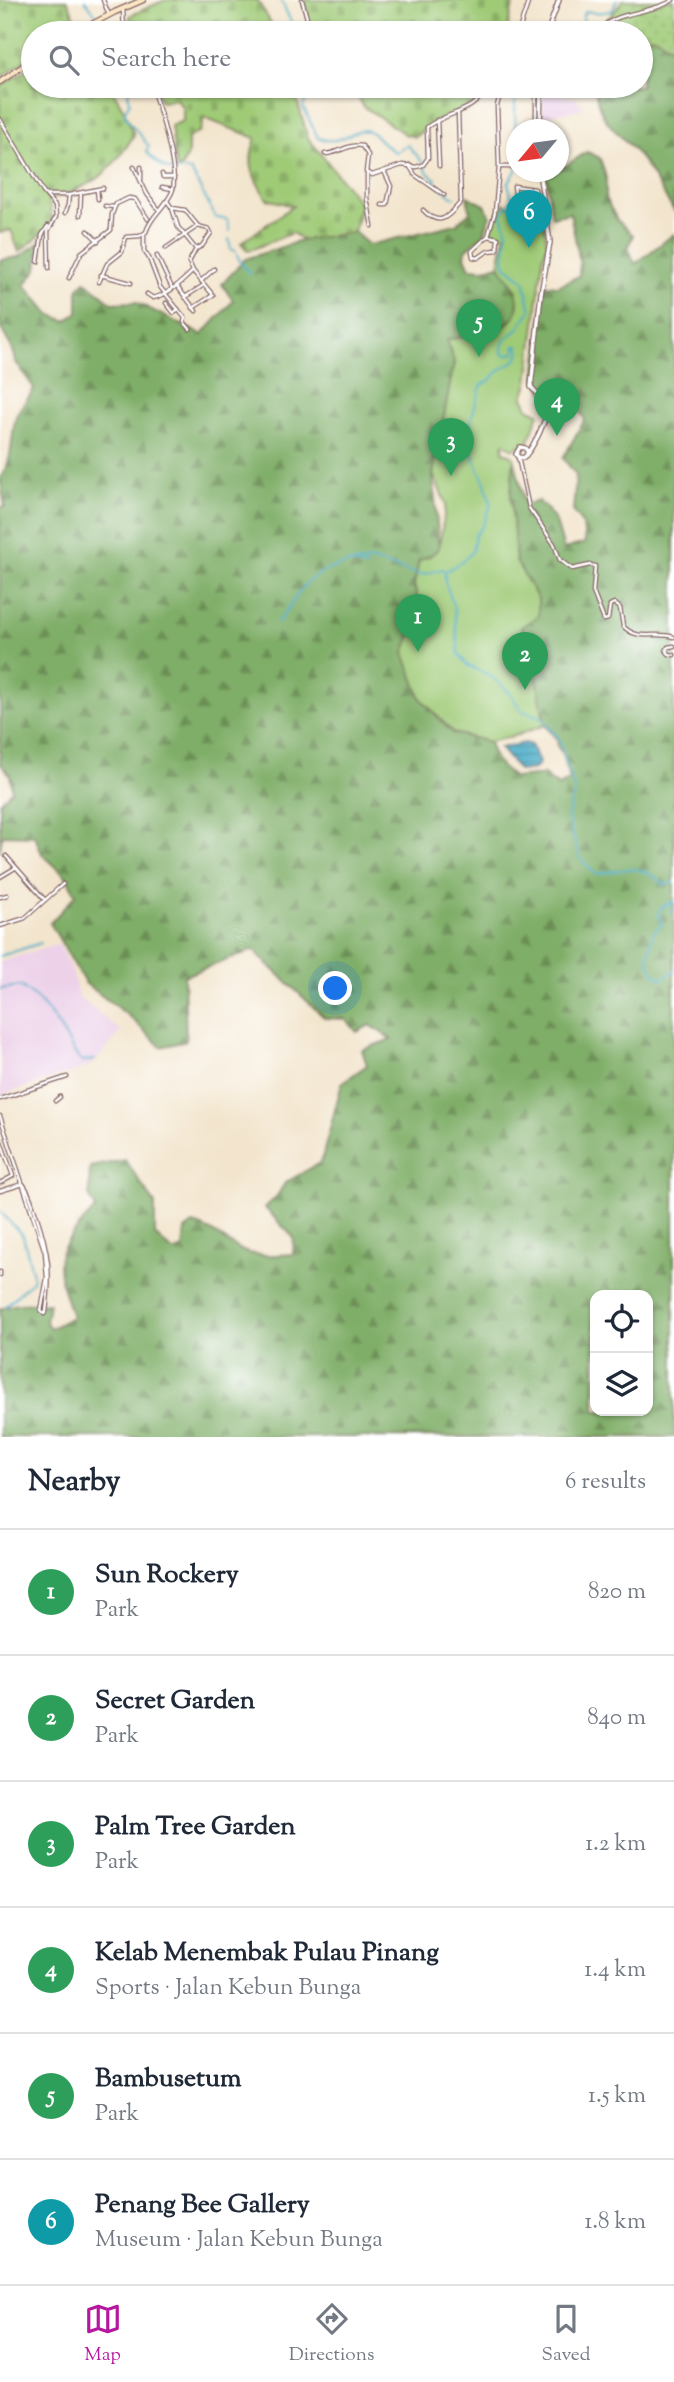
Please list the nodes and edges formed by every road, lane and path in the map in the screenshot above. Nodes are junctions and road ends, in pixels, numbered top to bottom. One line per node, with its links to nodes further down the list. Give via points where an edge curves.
1 (103, 0): 8 (street)
2 (143, 0): 7 (main road)
3 (302, 0): 11 (street)
4 (529, 0): 12 (street)
5 (559, 0): 13 (street)
6 (673, 0): 14 (street, via 654,10)
7 (123, 8): 8 (main road); 10 (street)
8 (109, 15): 9 (main road)
9 (98, 21)
10 (124, 21)
11 (307, 21)
12 (522, 21)
13 (551, 21)
14 (609, 21)
15 (21, 67): 16 (main road)
16 (0, 82)
17 (154, 98): 33 (street)
18 (480, 98): 21 (street)
19 (499, 98): 30 (street)
20 (539, 98): 23 (street)
21 (458, 113): 24 (street); 53 (street, via 461,202 448,218 431,218)
22 (0, 119): 43 (street)
23 (538, 119)
24 (437, 120): 26 (street, via 427,127 428,158 422,165); 27 (street)
25 (325, 155): 35 (street, via 362,146)
26 (409, 165): 32 (street); 45 (street, via 415,175)
27 (439, 166)
28 (134, 167): 36 (street)
29 (141, 167): 36 (street)
30 (499, 167): 31 (street); 67 (street)
31 (506, 167)
32 (384, 171): 35 (street); 48 (street, via 391,186 387,205)
33 (174, 172): 34 (street); 40 (street)
34 (162, 174)
35 (370, 174): 63 (street, via 367,198)
36 (141, 179): 52 (street)
37 (541, 182): 55 (street)
38 (162, 187): 40 (street)
39 (103, 188): 41 (street)
40 (173, 189): 47 (street)
41 (97, 190): 42 (street); 46 (street)
42 (81, 193): 44 (street); 57 (street)
43 (45, 194): 44 (street); 61 (street, via 55,206)
44 (69, 195): 56 (street)
45 (444, 195)
46 (98, 199)
47 (167, 201): 51 (street); 52 (street)
48 (382, 205)
49 (104, 206): 50 (street)
50 (114, 207): 59 (street); 60 (street, via 135,199)
51 (172, 208): 62 (street, via 185,210); 66 (street)
52 (159, 210): 60 (street)
53 (423, 210)
54 (539, 210): 54 (street, via 535,189 514,186 518,208); 55 (street)
55 (545, 210): 90 (street, via 550,242 531,387 548,405 535,444)
56 (65, 213)
57 (80, 215)
58 (106, 217): 59 (street)
59 (112, 217): 68 (street, via 111,230)
60 (149, 220): 65 (street)
61 (51, 224): 72 (street, via 44,229); 73 (street)
62 (198, 226): 66 (street); 70 (street, via 211,234)
63 (372, 226)
64 (88, 231): 68 (street)
65 (144, 235): 76 (street, via 126,237 120,254); 84 (street, via 144,251)
66 (183, 235): 69 (street); 70 (street)
67 (488, 236): 67 (street, via 472,251 473,257 497,250 498,237)
68 (98, 241): 77 (street, via 81,253)
69 (166, 247)
70 (196, 248): 75 (street, via 189,262)
71 (157, 256): 83 (street)
72 (38, 262)
73 (49, 268)
74 (214, 269): 78 (street)
75 (193, 271): 78 (street); 82 (street)
76 (101, 275): 79 (street); 80 (street)
77 (69, 278)
78 (201, 281): 81 (street)
79 (99, 282)
80 (131, 283)
81 (204, 285): 86 (street); 86 (street, via 213,296 194,310)
82 (177, 286): 83 (street); 86 (street)
83 (172, 288): 84 (street)
84 (166, 292): 85 (street, via 155,299); 88 (street)
85 (147, 294)
86 (185, 297)
87 (166, 303): 88 (street, via 174,313)
88 (178, 309): 89 (street)
89 (190, 329)
90 (527, 451): 91 (street, via 525,457); 91 (street, via 518,449)
91 (518, 457): 92 (street, via 529,508 560,560 572,569 595,566 593,592 604,620 614,603 620,608 623,626 631,633)
92 (674, 637)
93 (674, 646): 94 (street, via 666,650)
94 (674, 655)
95 (6, 856): 96 (street)
96 (16, 867): 97 (street); 101 (street)
97 (0, 877)
98 (63, 884): 101 (street)
99 (7, 895): 100 (street)
100 (0, 897)
101 (46, 900): 102 (street, via 25,918)
102 (0, 926)
103 (67, 1077): 105 (street)
104 (61, 1097): 106 (street)
105 (0, 1099)
106 (55, 1101)
107 (0, 1116): 110 (street)
108 (0, 1139): 109 (street, via 13,1178)
109 (0, 1182)
110 (23, 1184): 110 (street, via 50,1266 44,1314 45,1252); 111 (street)
111 (0, 1191)

